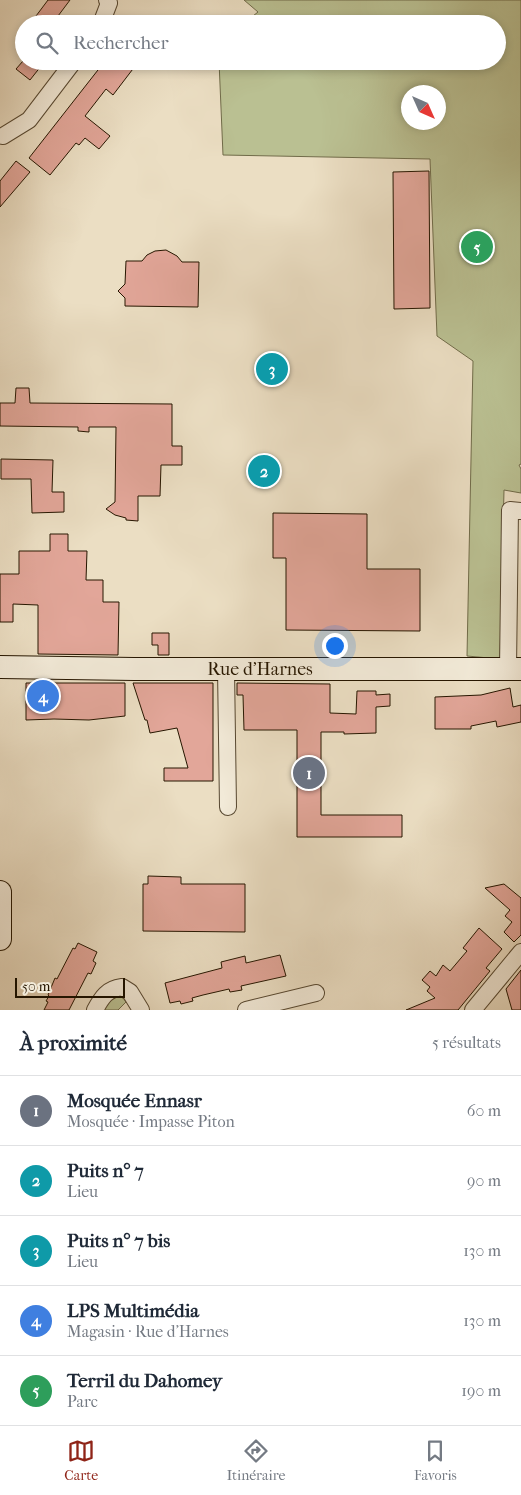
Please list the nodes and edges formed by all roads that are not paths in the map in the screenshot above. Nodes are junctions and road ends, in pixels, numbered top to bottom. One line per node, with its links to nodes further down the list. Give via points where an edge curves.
1 (107, 0): 2 (street)
2 (104, 15)
3 (67, 70): 4 (street, via 29,120)
4 (3, 136)
5 (521, 511): 8 (street, via 510,510)
6 (0, 667): 7 (main road, Rue d'Harnes)
7 (226, 669): 8 (main road, Rue d'Harnes); 9 (street)
8 (514, 669)
9 (228, 807)
10 (0, 892): 11 (main road)
11 (0, 940)
12 (521, 952): 17 (street)
13 (316, 993): 16 (street)
14 (95, 1010): 15 (street, via 102,996 112,988 122,987 130,992)
15 (141, 1010)
16 (246, 1010)
17 (473, 1010)

